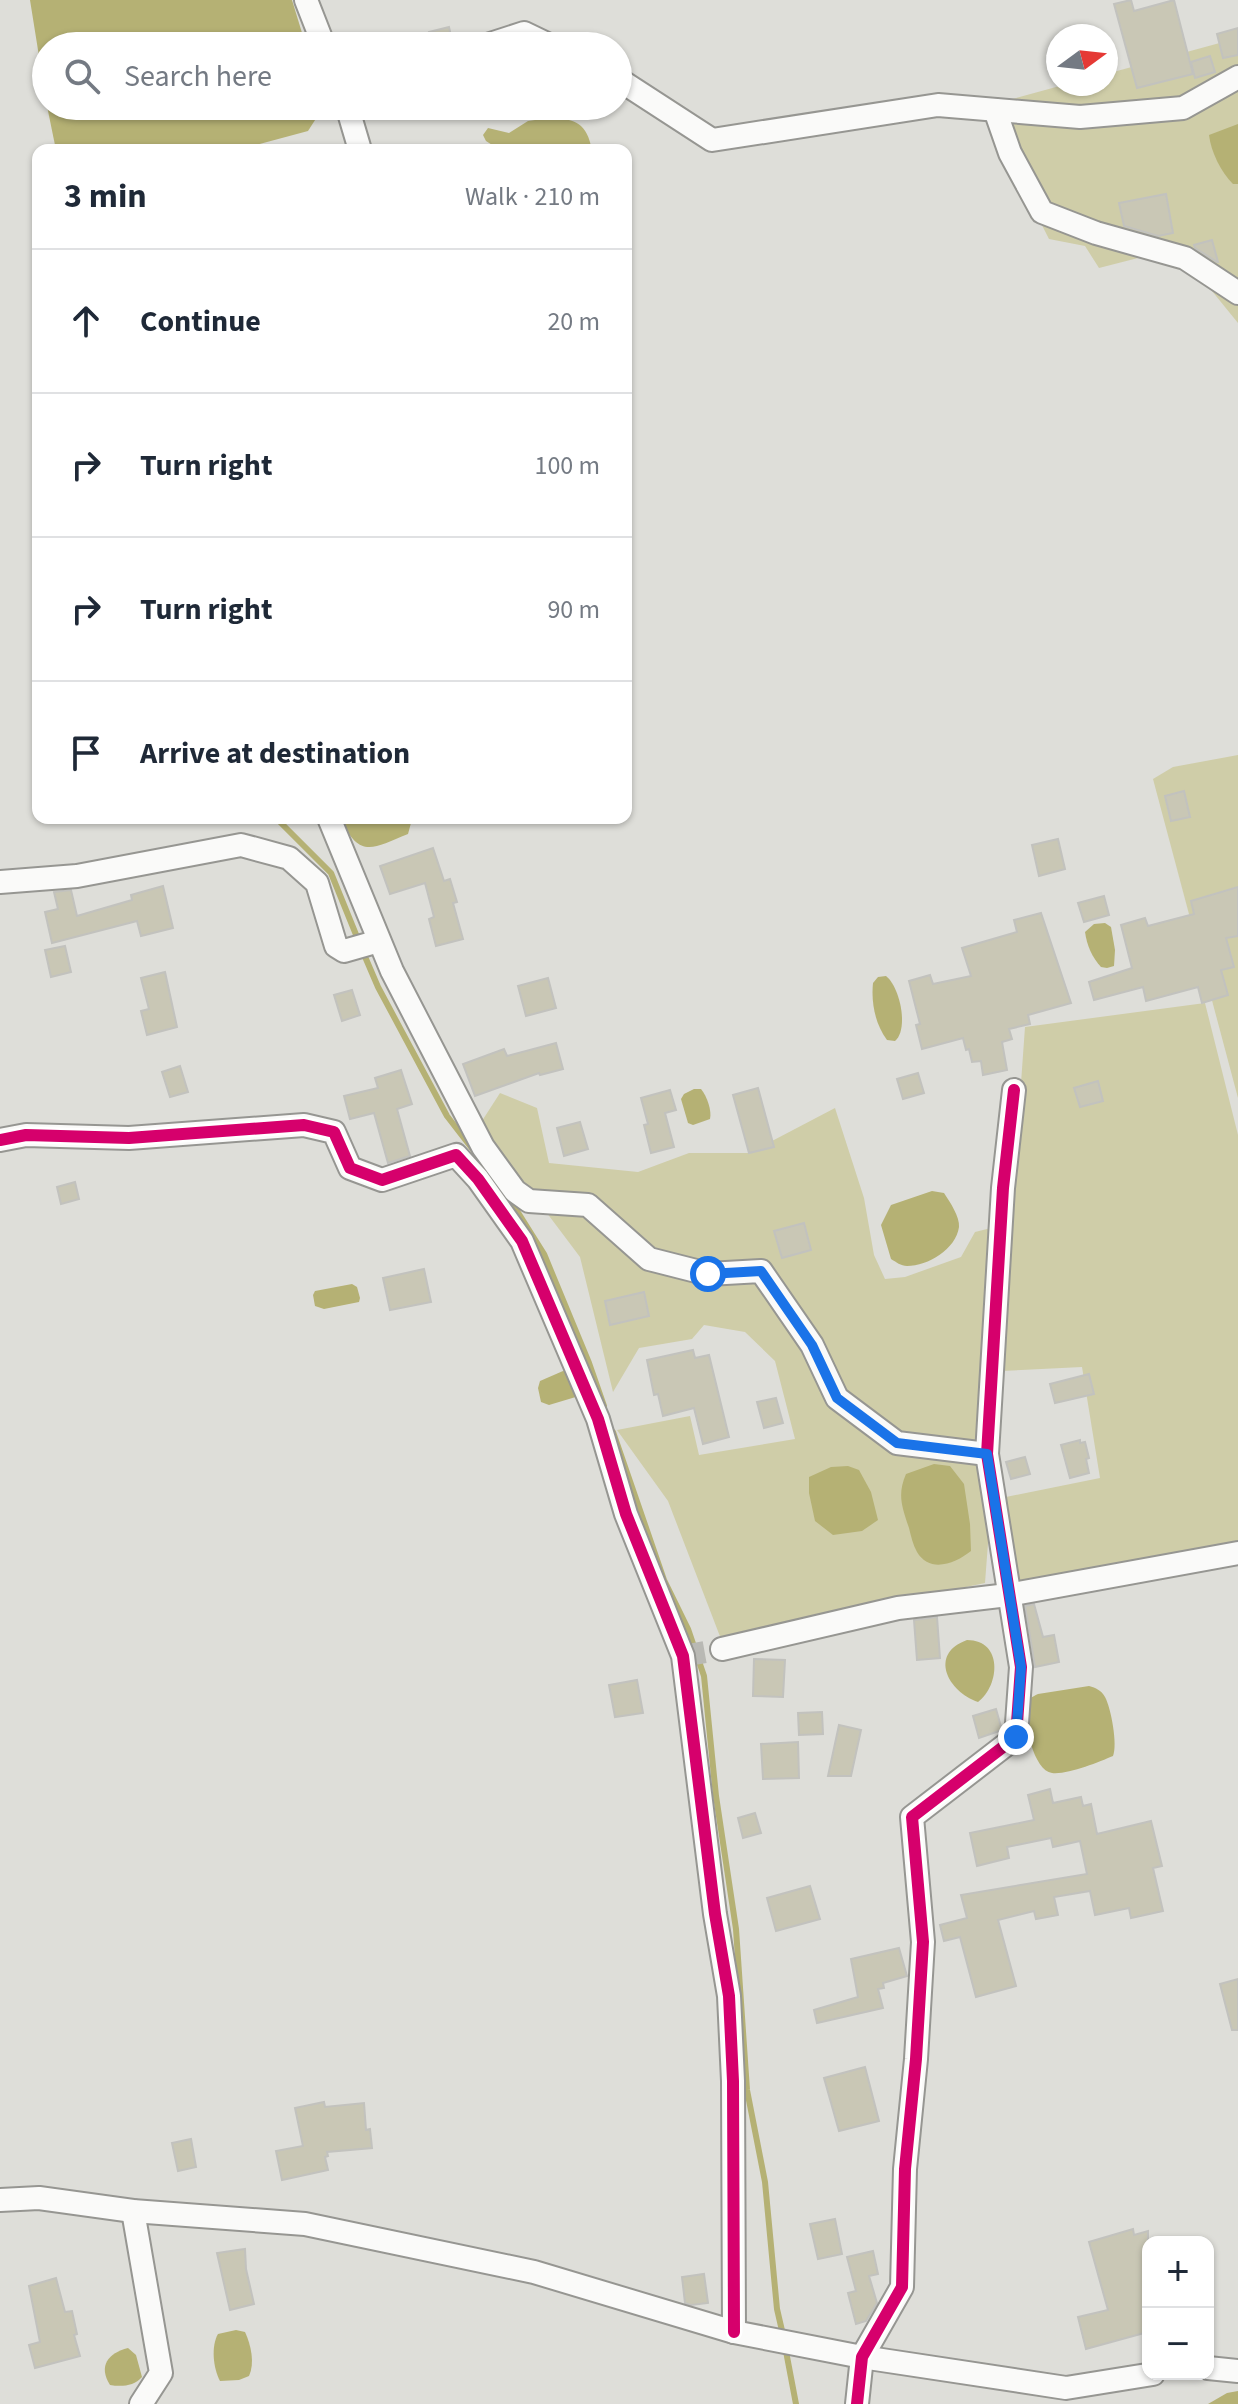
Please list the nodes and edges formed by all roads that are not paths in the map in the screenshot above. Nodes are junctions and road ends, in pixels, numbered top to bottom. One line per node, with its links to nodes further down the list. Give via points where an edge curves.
1 (306, 0): 2 (street)
2 (319, 32)
3 (1238, 77): 5 (street, via 1183,108 1080,117)
4 (632, 88): 5 (street, via 712,140 938,105)
5 (995, 110): 8 (street, via 1010,153 1042,212 1185,258)
6 (355, 120): 7 (street)
7 (359, 144)
8 (1238, 293)
9 (331, 824): 11 (street)
10 (0, 882): 11 (street, via 77,876 241,845 289,858 317,883 336,946 344,951)
11 (379, 941): 14 (street, via 461,1107 515,1191 529,1201 588,1205 649,1259 708,1274 761,1271 812,1345 837,1398 897,1443)
12 (1014, 1090): 14 (street)
13 (0, 1140): 20 (street, via 26,1135 129,1138 304,1125 334,1132 350,1168 382,1180 456,1155 522,1241 598,1419 626,1514 683,1656 729,1996)
14 (987, 1454): 16 (street)
15 (1238, 1553): 16 (street)
16 (1008, 1595): 17 (street, via 898,1608); 21 (street, via 1021,1667 1016,1737 912,1817 923,1942 905,2169 902,2287)
17 (722, 1649)
18 (0, 2200): 19 (street, via 39,2198)
19 (133, 2211): 20 (street, via 305,2224 534,2272); 25 (street, via 161,2373)
20 (734, 2332): 21 (street)
21 (862, 2357): 24 (street, via 1066,2388); 26 (street)
22 (1214, 2369): 23 (street)
23 (1238, 2371)
24 (1142, 2376)
25 (141, 2404)
26 (857, 2404)

